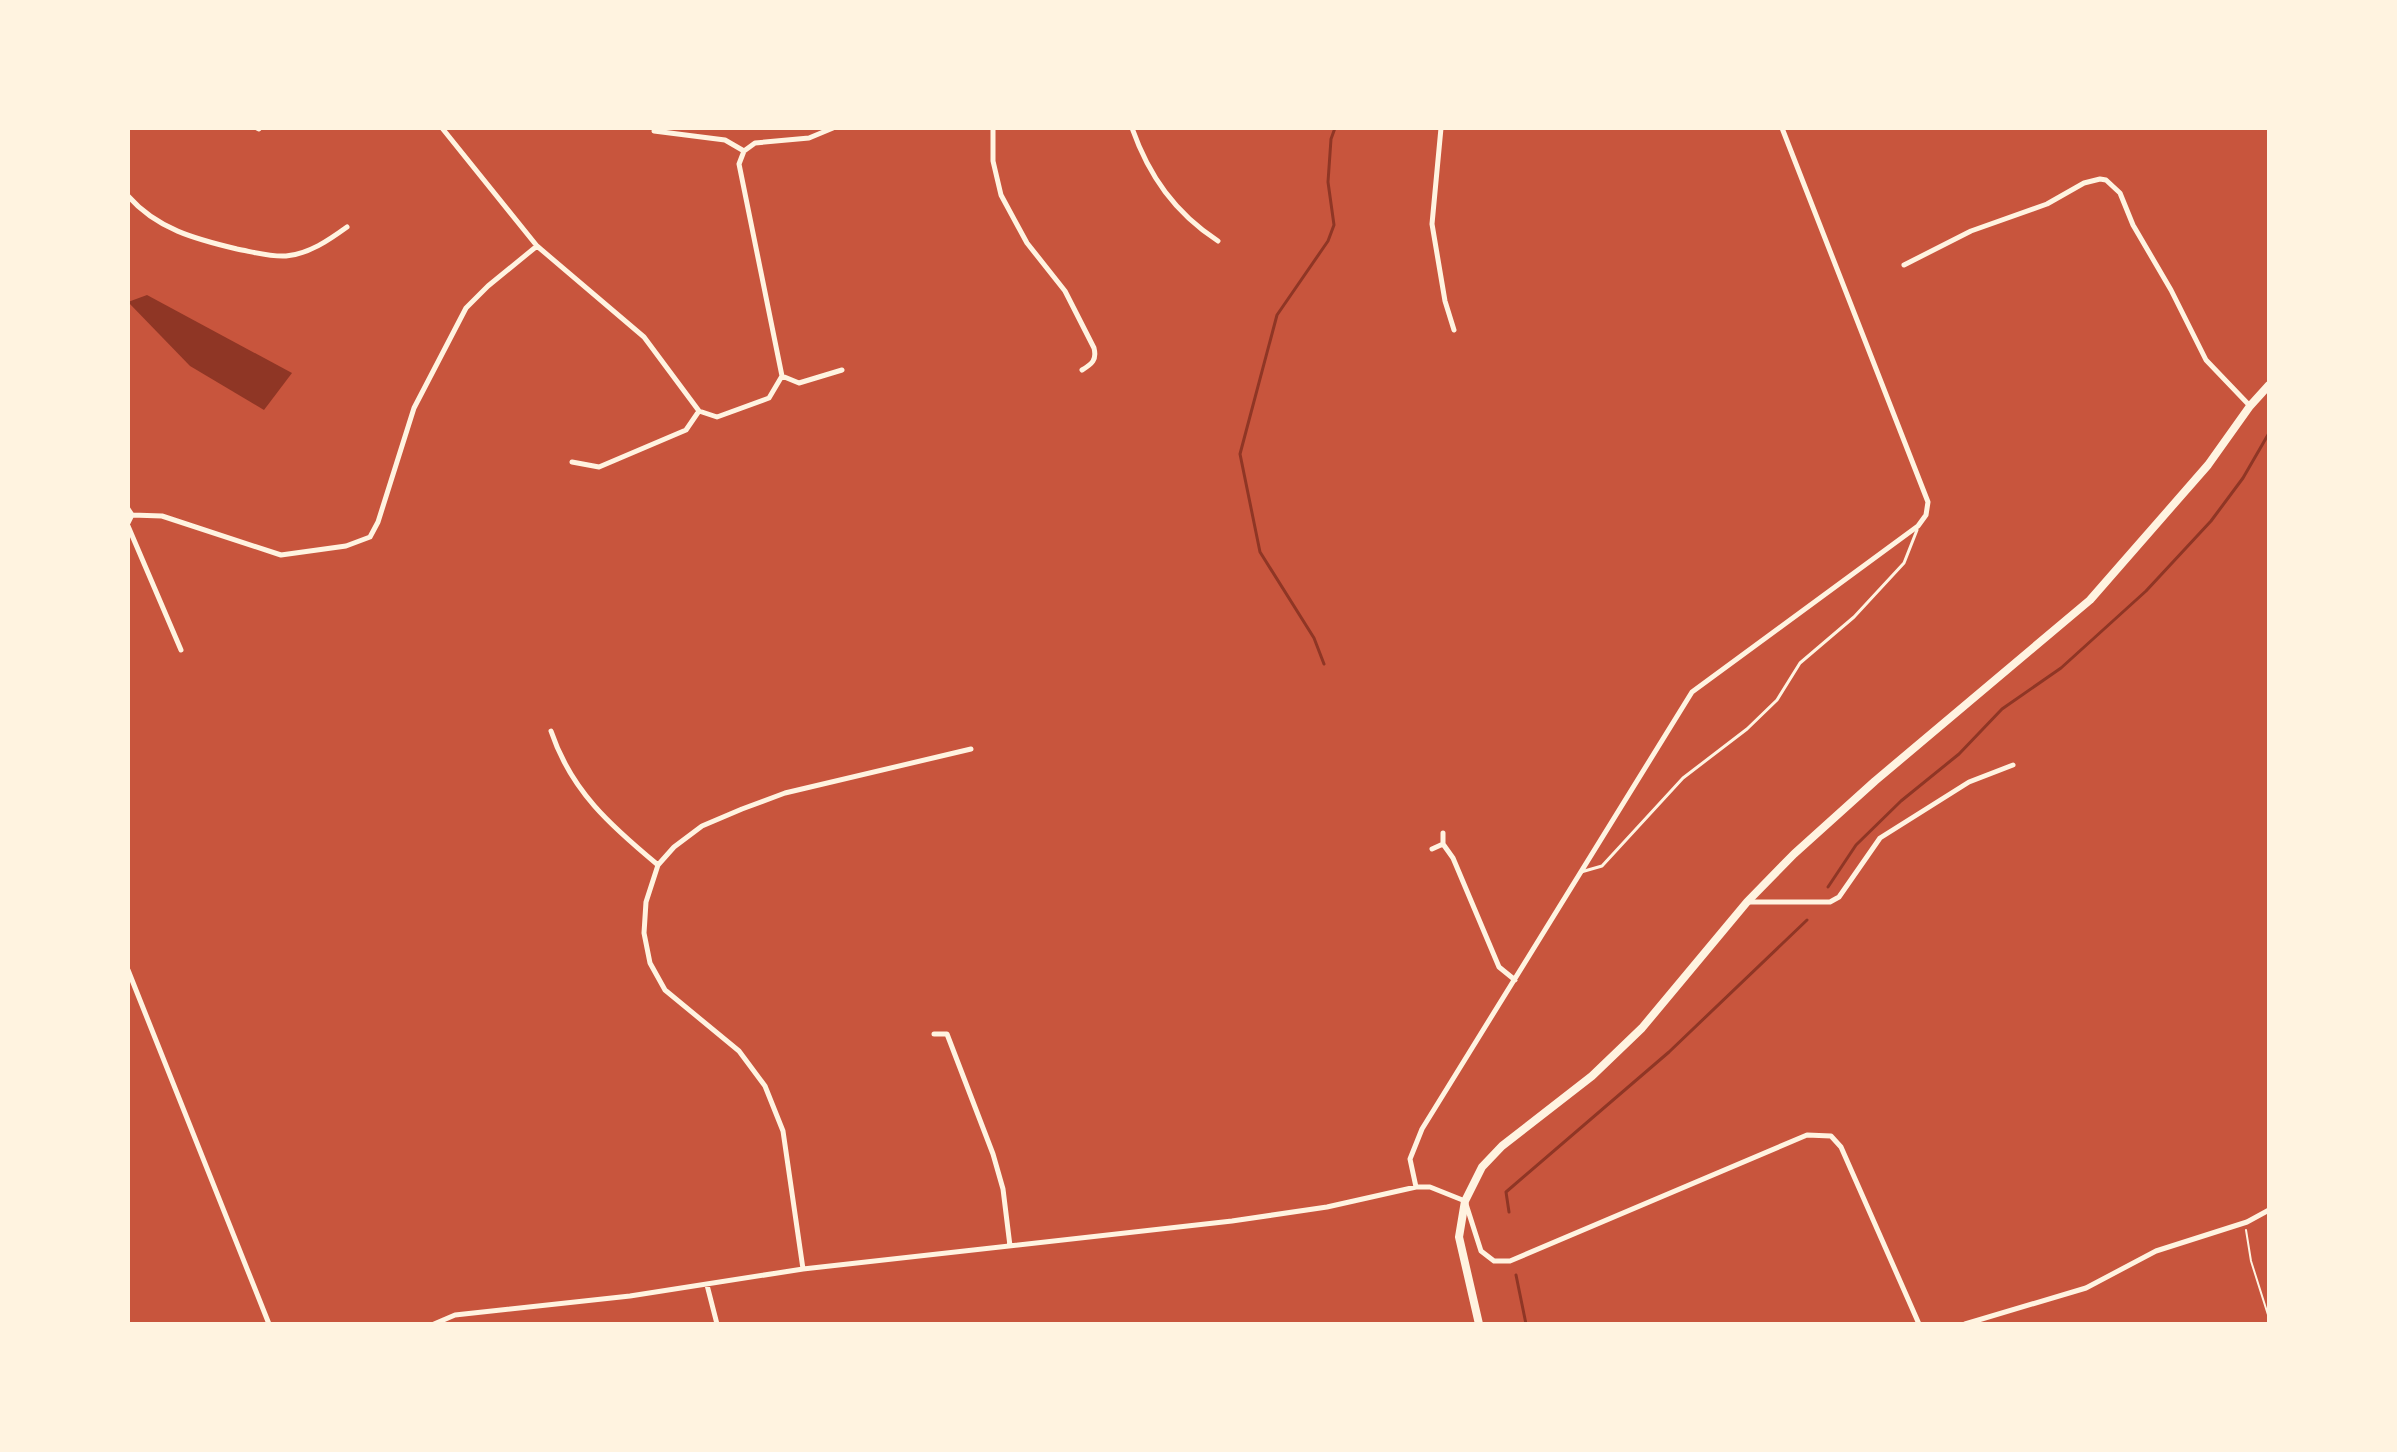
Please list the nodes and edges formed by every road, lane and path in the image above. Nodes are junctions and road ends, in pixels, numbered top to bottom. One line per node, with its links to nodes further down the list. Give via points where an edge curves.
1 (442, 128): 12 (street)
2 (833, 128): 8 (street, via 809,138 759,141)
3 (993, 128): 16 (street, via 1001,195 1027,243 1065,291 1094,348 1092,364)
4 (1132, 128): 11 (street, via 1168,198)
5 (1441, 128): 14 (street, via 1432,224)
6 (1782, 128): 25 (street, via 1928,502)
7 (654, 131): 8 (street, via 725,140)
8 (744, 151): 17 (street, via 739,172)
9 (128, 196): 10 (street, via 171,230 263,254 287,256 319,246)
10 (347, 227)
11 (1218, 241)
12 (537, 246): 20 (street, via 644,337); 23 (street, via 466,308 414,408 370,537 346,546 281,555 162,516)
13 (1904, 265): 19 (street, via 2084,183 2106,180 2120,193 2206,360)
14 (1454, 330)
15 (842, 370): 17 (street, via 799,383)
16 (1082, 370)
17 (782, 376): 20 (street, via 769,398 717,417)
18 (2269, 385): 19 (main road)
19 (2250, 406): 35 (main road, via 2208,465 2090,600 1863,791)
20 (699, 411): 21 (street, via 686,430 599,467)
21 (572, 462)
22 (128, 509): 23 (street)
23 (132, 515): 24 (street)
24 (128, 525): 26 (street)
25 (1918, 526): 34 (lane, via 1904,563 1854,617 1800,663 1777,700 1683,778 1602,866); 34 (street, via 1692,692)
26 (181, 650)
27 (551, 731): 33 (street, via 576,784 606,821)
28 (971, 749): 33 (street, via 785,793 702,826)
29 (2013, 765): 35 (street, via 1969,782 1880,838 1839,897 1830,902)
30 (1443, 833): 31 (street)
31 (1443, 844): 32 (street); 37 (street, via 1499,967)
32 (1432, 849)
33 (658, 865): 46 (street, via 646,902 644,933 650,963 665,990 739,1051 765,1086 783,1131)
34 (1581, 872): 37 (street)
35 (1747, 902): 42 (main road, via 1642,1028 1482,1167)
36 (128, 970): 49 (street)
37 (1515, 980): 41 (street, via 1422,1129 1410,1159)
38 (954, 1025): 40 (street)
39 (934, 1034): 40 (street)
40 (947, 1034): 45 (street, via 993,1154)
41 (1416, 1187): 42 (street); 45 (street, via 1248,1218)
42 (1465, 1201): 52 (main road, via 1459,1237); 53 (street, via 1481,1251 1494,1261 1510,1261 1807,1135 1831,1136 1841,1147)
43 (2269, 1210): 44 (street)
44 (2247, 1222): 48 (path, via 2245,1236); 54 (street, via 2156,1251 2086,1288)
45 (1010, 1246): 46 (street)
46 (803, 1269): 47 (street)
47 (707, 1285): 50 (street, via 455,1315); 51 (street)
48 (2269, 1318)
49 (269, 1324)
50 (434, 1324)
51 (717, 1324)
52 (1479, 1324)
53 (1919, 1324)
54 (1965, 1324)

